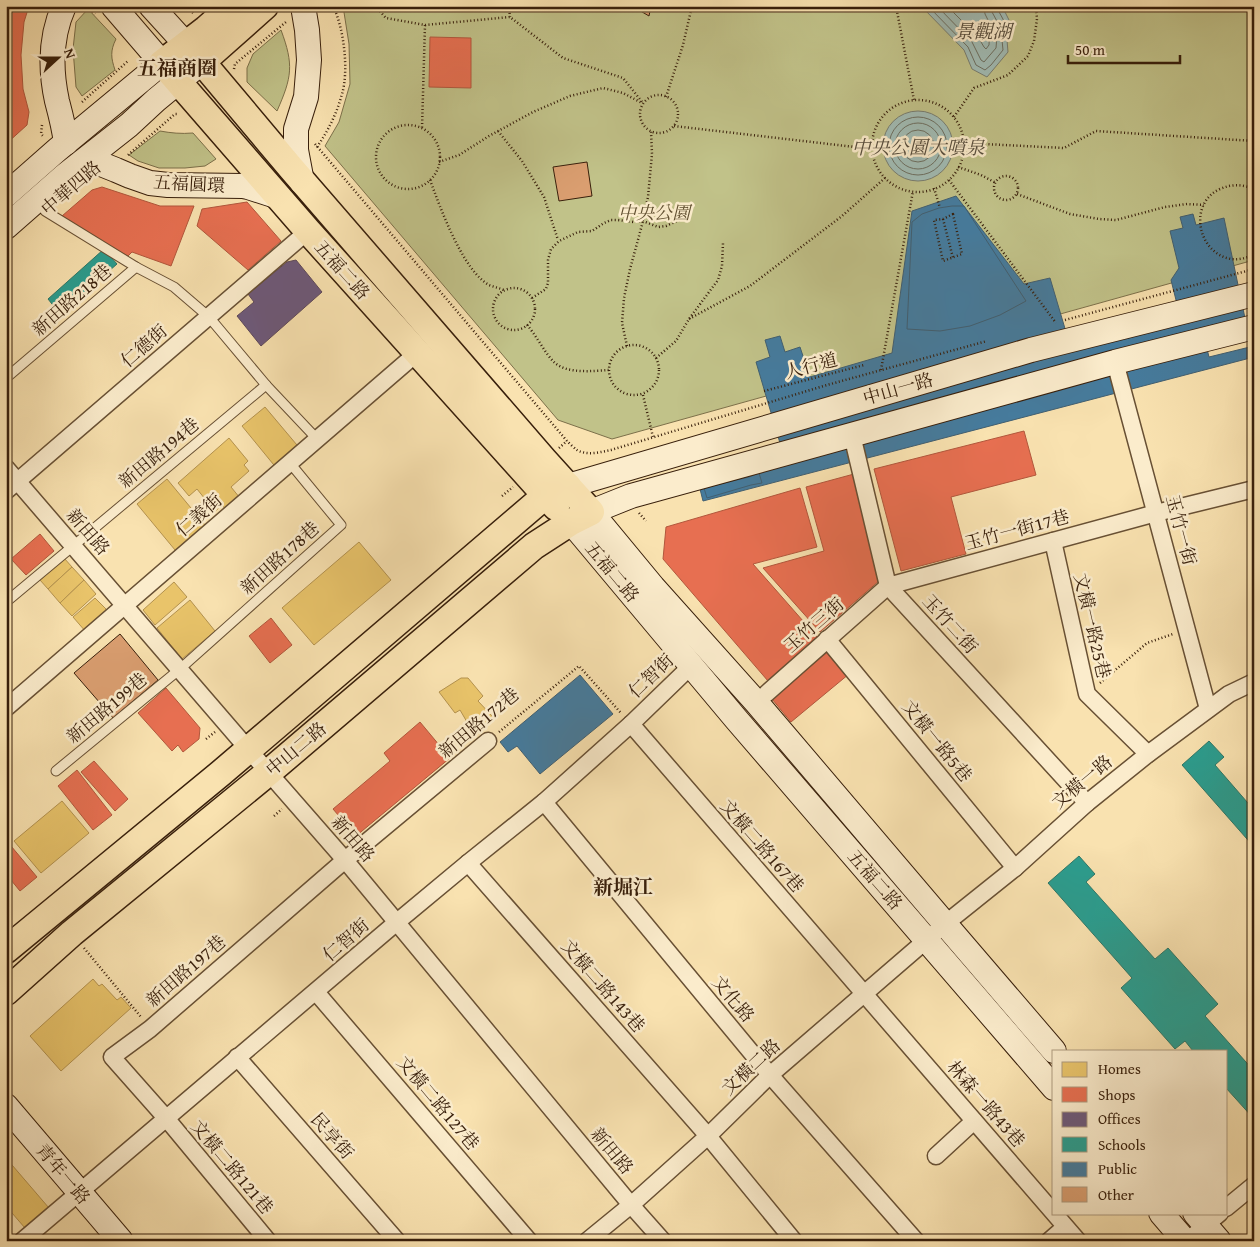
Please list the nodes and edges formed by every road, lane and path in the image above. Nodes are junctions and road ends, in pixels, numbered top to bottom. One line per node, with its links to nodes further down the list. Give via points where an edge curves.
1 (64, 6): 32 (street, via 54,38 52,68)
2 (113, 6): 20 (street)
3 (151, 6): 17 (street)
4 (177, 6): 5 (path, via 189,9)
5 (193, 6)
6 (232, 6): 17 (main road)
7 (265, 6): 17 (main road)
8 (333, 6): 88 (path, via 342,33 344,77 333,118 318,146 577,450 597,453)
9 (375, 6): 16 (path, via 386,18)
10 (509, 6): 15 (path)
11 (692, 6): 21 (path)
12 (896, 6): 22 (path)
13 (1036, 6): 26 (path, via 1034,41 1028,56 1008,75 974,88)
14 (297, 12): 19 (path, via 234,64); 43 (street, via 307,30 309,60 306,97 296,129)
15 (510, 17): 16 (path); 23 (path, via 563,58 623,78)
16 (425, 25): 29 (path)
17 (194, 54): 20 (main road); 43 (main road, 五福二路)
18 (128, 61): 24 (path)
19 (234, 71)
20 (170, 73): 24 (street); 27 (street, 中華四路); 50 (main road, 五福二路)
21 (666, 97): 23 (path, via 654,96); 28 (path, via 677,109)
22 (914, 100): 26 (path, via 929,101); 35 (path, via 900,103 878,122)
23 (643, 103): 30 (path, via 603,88 570,96); 31 (path, via 640,116 645,128)
24 (87, 112): 32 (street)
25 (175, 114): 36 (path)
26 (954, 117): 34 (path)
27 (129, 125): 36 (street, 中華四路); 57 (street, 中華四路)
28 (674, 126): 31 (path, via 663,133); 35 (path)
29 (422, 128): 37 (path, via 436,142); 42 (path, via 411,125 391,130 383,137 376,156 378,167 391,184 411,188)
30 (498, 131): 37 (path, via 459,156); 59 (path, via 522,161 544,197)
31 (651, 131): 56 (path, via 651,174)
32 (65, 136): 39 (street); 49 (street)
33 (1254, 141): 34 (path, via 1096,131 1064,148)
34 (964, 144): 38 (path)
35 (872, 149): 40 (path, via 876,165)
36 (112, 162): 50 (street, 五福圓環, via 116,170 150,183 243,186); 53 (street, 中華四路)
37 (439, 162): 42 (path)
38 (958, 167): 41 (path); 44 (path)
39 (6, 178)
40 (885, 178): 47 (path); 70 (path, via 842,216 750,286)
41 (948, 179): 45 (path); 72 (path)
42 (430, 180): 66 (path, via 463,255 488,284)
43 (302, 182): 94 (main road, 五福二路, via 544,460)
44 (996, 183): 48 (path, via 1001,178 1012,178 1017,183); 48 (path, via 995,191 999,198 1011,200)
45 (934, 188): 47 (path); 52 (path)
46 (1254, 189): 51 (path, via 1227,186 1216,191)
47 (913, 192): 82 (path)
48 (1017, 194): 51 (path, via 1070,214 1116,220 1165,206)
49 (6, 195)
50 (279, 197): 58 (main road, 五福二路)
51 (1204, 205): 62 (path, via 1200,224 1202,236 1209,247 1230,259)
52 (940, 208)
53 (45, 211): 61 (street, 中華四路); 64 (lane)
54 (688, 216): 56 (path, via 658,227)
55 (943, 219): 63 (path); 63 (path, via 934,220 943,261); 63 (path, via 953,214 962,254)
56 (643, 221): 59 (path, via 611,220 592,231 578,232); 76 (path, via 624,298 622,323)
57 (6, 226)
58 (308, 232): 69 (street, 仁德街); 77 (main road, 五福二路)
59 (559, 241): 68 (path, via 548,260 546,289)
60 (723, 243): 70 (path, via 718,280)
61 (6, 245)
62 (1254, 255)
63 (953, 258)
64 (136, 267): 69 (lane, via 174,287); 83 (lane, 新田路218巷)
65 (1254, 269): 71 (path)
66 (504, 290): 68 (path, via 517,288); 73 (path, via 498,294 493,307 496,320 514,330)
67 (1254, 294): 94 (street, 中山一路, via 1031,350)
68 (532, 298): 73 (path, via 535,314)
69 (209, 317): 84 (lane); 92 (street, 仁德街)
70 (689, 320): 78 (path, via 676,341)
71 (1065, 320)
72 (1056, 323)
73 (527, 325): 81 (path, via 556,365 580,372)
74 (1254, 327): 79 (street, 中山一路)
75 (991, 340): 82 (path)
76 (626, 346): 78 (path, via 644,347); 81 (path, via 613,355)
77 (418, 353): 89 (street, 仁義街); 94 (main road, 五福二路)
78 (656, 358): 86 (path, via 659,375 656,383)
79 (1115, 362): 87 (street, 中山一路); 95 (street, 玉竹一街)
80 (864, 365): 85 (path, 人行道)
81 (609, 370): 86 (path, via 610,379 620,391 627,395)
82 (881, 370): 88 (path)
83 (6, 378)
84 (266, 385): 89 (lane); 98 (lane, 新田路194巷)
85 (764, 391)
86 (643, 394): 88 (path)
87 (852, 435): 96 (street, 中山一路, via 632,496); 99 (street, 玉竹二街)
88 (653, 437)
89 (317, 439): 90 (street, 仁義街)
90 (290, 463): 101 (street, 仁義街); 105 (lane, 新田路178巷, via 341,525)
91 (6, 468): 92 (street, 新田路)
92 (12, 486): 98 (street, 新田路)
93 (1254, 489): 95 (street, 玉竹一街17巷)
94 (557, 491): 96 (main road, 五福二路); 113 (main road, 中山二路)
95 (1156, 513): 97 (street, 玉竹一街17巷); 102 (street, 玉竹一街)
96 (581, 517): 104 (street, 五福二路); 116 (main road, 中山二路, via 534,546); 123 (street, 五福二路, via 653,587 756,702)
97 (1053, 541): 99 (street, 玉竹一街17巷); 108 (street, 文橫一路25巷)
98 (73, 546): 100 (lane, 新田路194巷); 101 (street, 新田路)
99 (888, 586): 103 (street, 玉竹三街); 118 (street, 玉竹二街)
100 (6, 602)
101 (125, 605): 105 (street, 新田路); 109 (street, 仁義街)
102 (1186, 629): 108 (path, via 1147,644); 110 (street, 玉竹一街)
103 (827, 639): 107 (street, 玉竹三街); 121 (street, 文橫一路5巷)
104 (691, 666): 111 (street, 仁智街); 125 (street, 五福二路)
105 (180, 669): 113 (street, 新田路); 115 (lane, 新田路199巷)
106 (1254, 682): 110 (street, 文橫一路)
107 (766, 694)
108 (1087, 694): 114 (street, 文橫一路25巷)
109 (6, 708)
110 (1208, 709): 114 (street, 文橫一路)
111 (631, 724): 112 (path, 新田路172巷, via 579,666); 117 (street, 仁智街); 129 (street, 文橫二路167巷)
112 (488, 741): 119 (street, 新田路172巷)
113 (248, 749): 116 (street, 新田路); 126 (main road, 中山二路)
114 (1148, 754): 118 (street, 文橫一路)
115 (56, 772)
116 (269, 772): 119 (street, 新田路); 124 (main road, 中山二路)
117 (544, 802): 120 (street, 仁智街); 133 (street, 文化路)
118 (1087, 803): 121 (street, 文橫一路)
119 (345, 860): 122 (street, 新田路); 130 (street, 新田路197巷)
120 (468, 863): 122 (street, 仁智街); 138 (street, 文橫二路143巷)
121 (1015, 868): 123 (street, 文橫一路)
122 (397, 922): 128 (street, 仁智街); 142 (street, 新田路)
123 (945, 924): 125 (street, 文橫二路); 131 (street, 五福二路)
124 (72, 933): 127 (main road, 中山二路); 130 (path)
125 (926, 940): 129 (street, 文橫二路); 134 (street, 五福二路)
126 (6, 950)
127 (6, 992)
128 (316, 992): 132 (street, 仁智街); 153 (street, 文橫二路127巷)
129 (864, 994): 133 (street, 文橫二路); 137 (street, 林森一路43巷)
130 (150, 1029): 136 (street, 新田路197巷, via 112,1057)
131 (1053, 1050)
132 (237, 1057): 136 (street, 仁智街); 152 (street, 民享街)
133 (770, 1075): 138 (street, 文橫二路); 157 (street, 文化路)
134 (1052, 1086)
135 (6, 1106): 141 (street, 青年一路)
136 (166, 1118): 141 (street, 仁智街); 151 (street, 文橫二路121巷)
137 (974, 1121): 139 (street); 144 (street, 林森一路43巷)
138 (708, 1136): 142 (street, 文橫二路); 156 (street, 文橫二路143巷)
139 (936, 1156)
140 (1254, 1185): 143 (street)
141 (78, 1192): 149 (street, 仁智街); 150 (street, 青年一路)
142 (631, 1204): 154 (street, 文橫二路); 155 (street, 新田路)
143 (1228, 1206)
144 (1052, 1211)
145 (1055, 1214): 148 (street, 林森一路43巷)
146 (1162, 1214): 160 (street)
147 (1210, 1223): 160 (street)
148 (1066, 1227): 158 (street); 159 (street, 林森一路43巷)
149 (22, 1241)
150 (121, 1241)
151 (268, 1241)
152 (397, 1241)
153 (529, 1241)
154 (587, 1241)
155 (663, 1241)
156 (794, 1241)
157 (916, 1241)
158 (1049, 1241)
159 (1078, 1241)
160 (1186, 1241)

